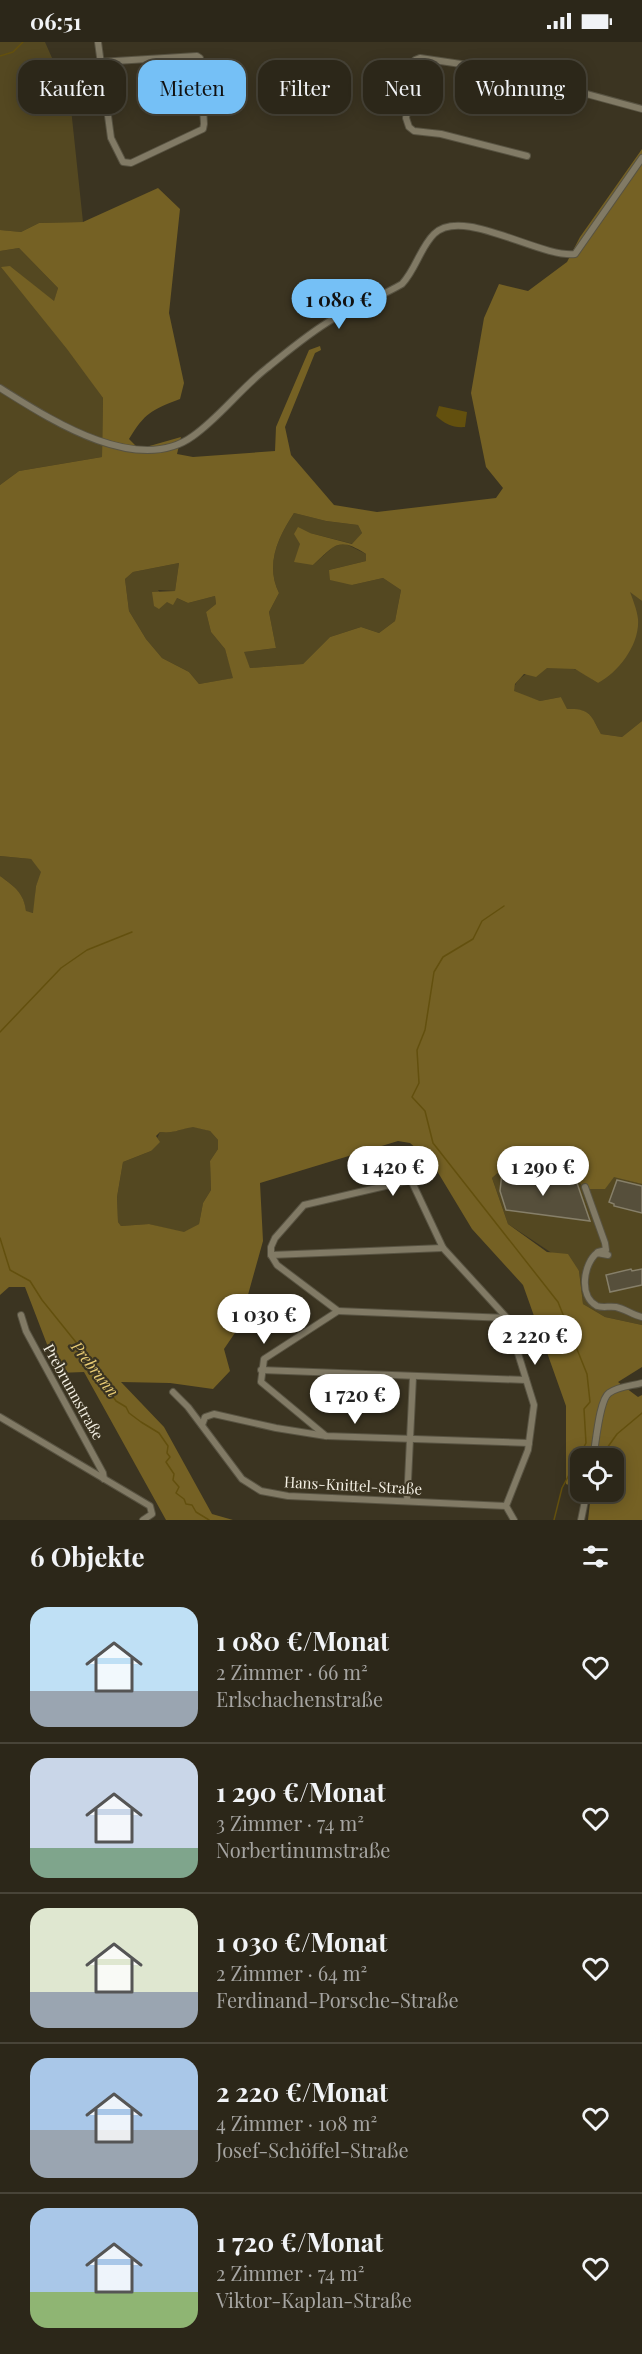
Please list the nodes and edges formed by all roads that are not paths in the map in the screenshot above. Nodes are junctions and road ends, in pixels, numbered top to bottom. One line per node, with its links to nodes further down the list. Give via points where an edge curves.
1 (98, 42): 2 (street)
2 (99, 60)
3 (99, 62): 3 (street, via 201,58 203,129 131,163 123,162 111,138)
4 (642, 109): 5 (street, via 477,65 415,60 408,127)
5 (527, 156)
6 (642, 158): 7 (street, via 575,254 471,227 447,226 424,247 402,284 308,336 264,370 192,437 170,447 134,451 98,440)
7 (0, 388)
8 (585, 1187): 10 (street, via 605,1243 606,1250)
9 (443, 1248): 11 (street); 11 (street, via 411,1180 304,1204 275,1238); 16 (street)
10 (597, 1253): 12 (street); 15 (street, via 587,1265 585,1284 589,1298 598,1306 617,1307)
11 (271, 1255): 13 (street, via 277,1265)
12 (608, 1255)
13 (338, 1311): 16 (street); 17 (street, via 264,1359)
14 (21, 1315): 28 (street, Prebrunnstraße)
15 (642, 1317)
16 (507, 1318): 19 (street)
17 (261, 1370): 18 (street); 24 (street, via 261,1382)
18 (413, 1377): 19 (street); 25 (street)
19 (526, 1380): 26 (street, via 534,1405)
20 (642, 1383): 27 (street, via 607,1394)
21 (173, 1392): 23 (street, Hans-Knittel-Straße)
22 (0, 1417): 28 (street)
23 (202, 1425): 24 (street, via 205,1417 214,1414); 29 (street, Hans-Knittel-Straße, via 242,1479 261,1491 288,1496)
24 (326, 1436): 25 (street)
25 (410, 1438): 26 (street); 29 (street)
26 (529, 1443): 31 (street)
27 (596, 1448)
28 (104, 1479): 32 (street, via 146,1503 153,1512)
29 (407, 1501): 31 (street, Hans-Knittel-Straße)
30 (585, 1502): 34 (street)
31 (506, 1506): 33 (street)
32 (144, 1520)
33 (514, 1520)
34 (581, 1520)

